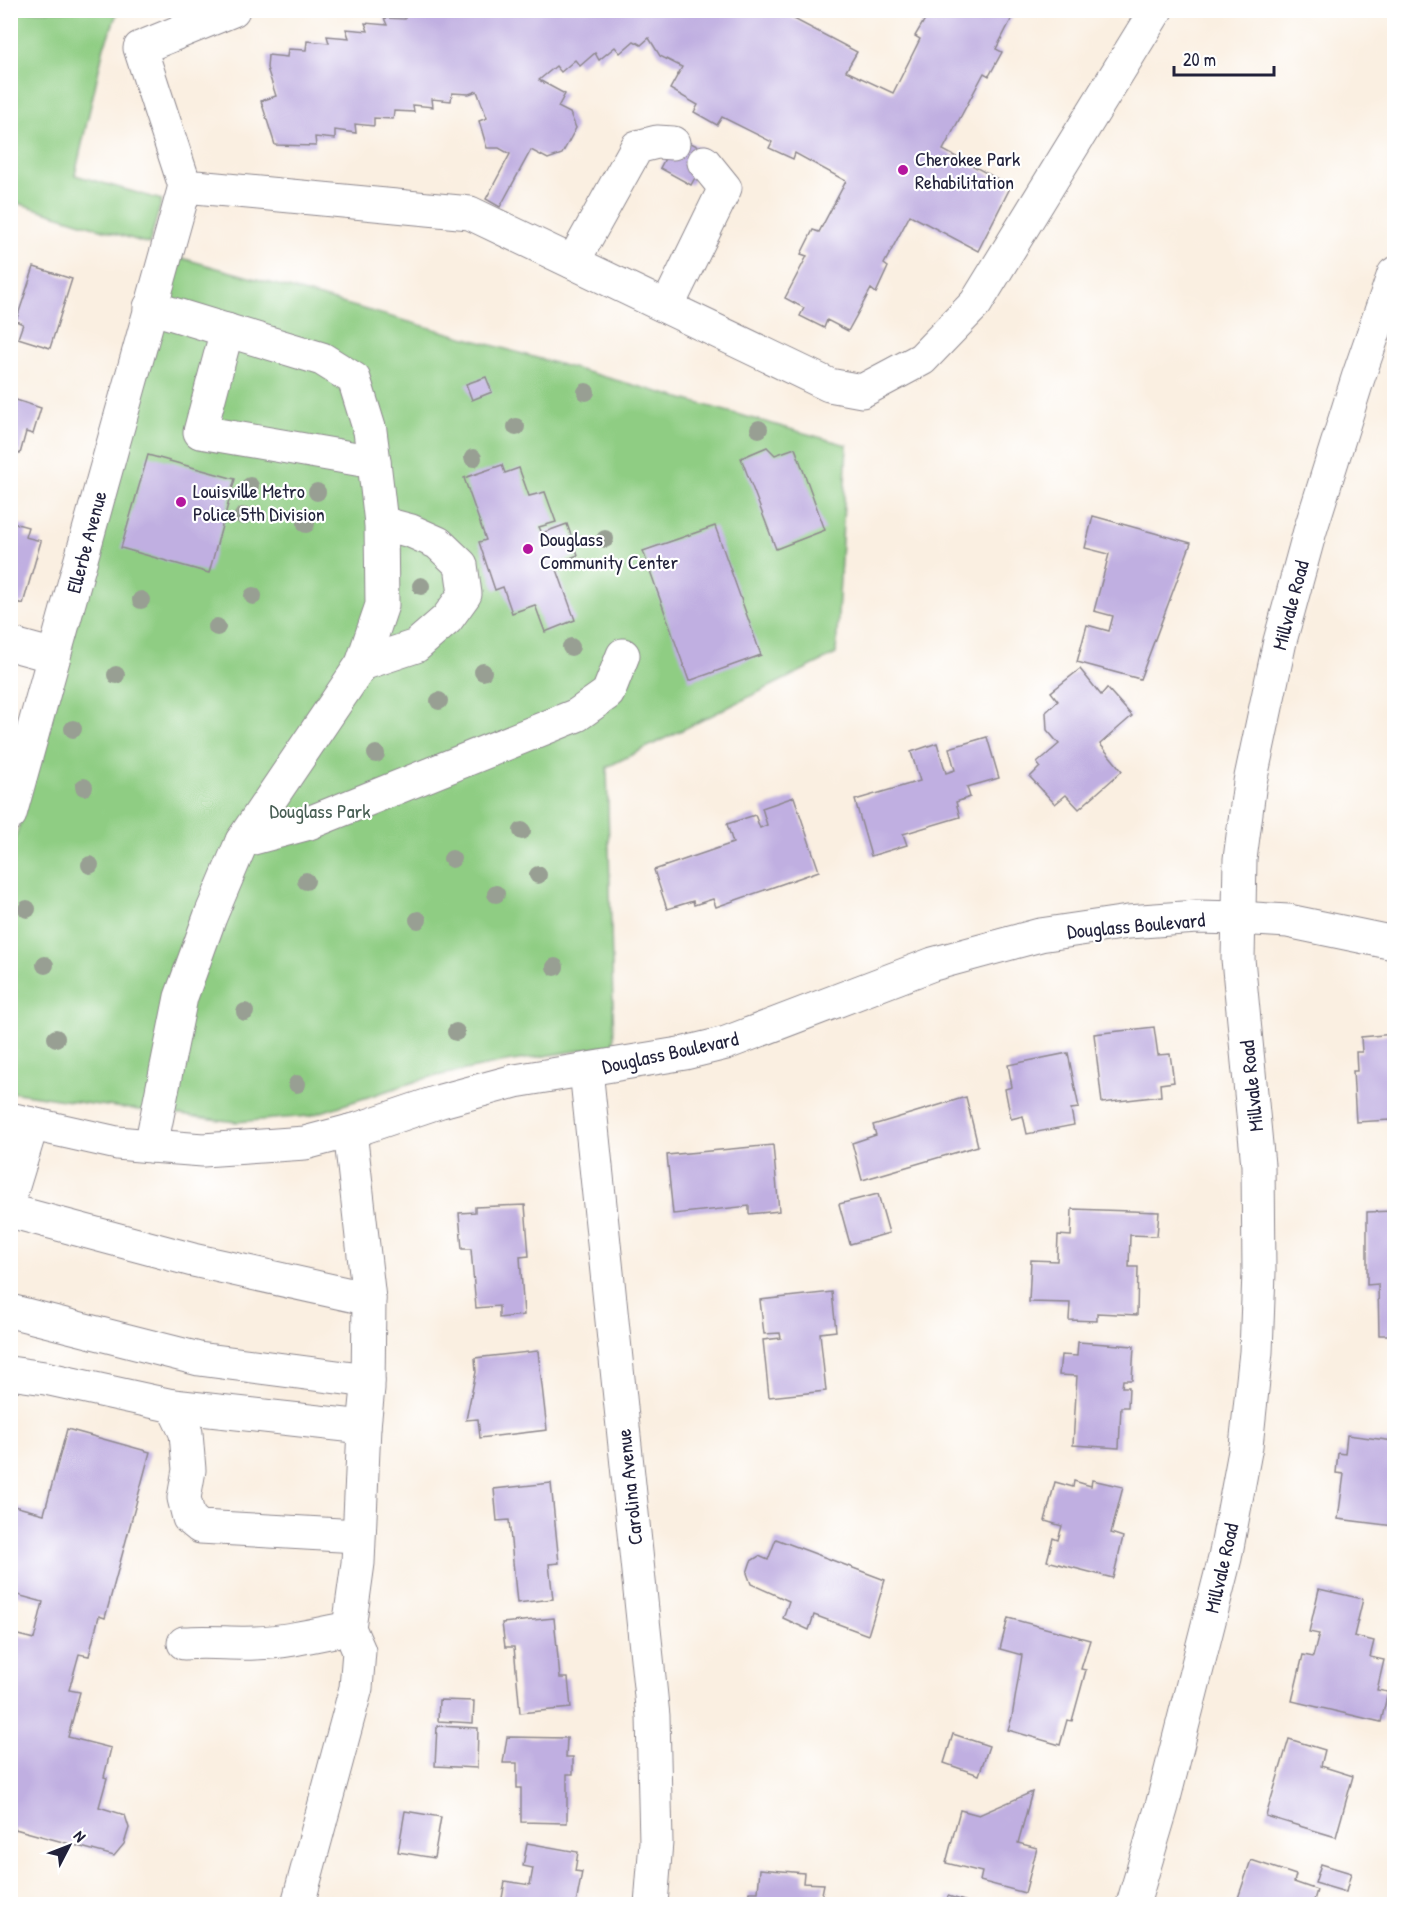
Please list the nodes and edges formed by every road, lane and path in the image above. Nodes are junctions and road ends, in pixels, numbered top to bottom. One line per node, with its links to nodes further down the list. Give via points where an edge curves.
1 (233, 10): 5 (street, via 140,48)
2 (1156, 10): 9 (street, via 976,303 922,359 862,391 829,385)
3 (673, 143): 6 (street, via 637,147)
4 (704, 162): 9 (street, via 725,188)
5 (185, 186): 6 (street, via 470,213); 8 (street, Ellerbe Avenue)
6 (573, 262): 9 (street)
7 (1395, 274): 19 (street, Millvale Road, via 1310,531 1280,641 1250,782 1240,859)
8 (150, 307): 10 (street); 14 (street, Ellerbe Avenue)
9 (667, 307)
10 (228, 330): 11 (street, via 322,359 354,379 370,431); 11 (street, via 200,432)
11 (374, 462): 12 (street)
12 (381, 523): 16 (street, via 382,605); 16 (street, via 438,543 461,565 465,594 447,619 416,646)
13 (10, 644): 14 (street)
14 (54, 656): 17 (street, Ellerbe Avenue)
15 (623, 656): 18 (street, via 608,693 577,715 309,823)
16 (362, 664): 18 (street)
17 (10, 813)
18 (242, 841): 24 (street, via 181,997)
19 (1239, 918): 20 (street, Douglass Boulevard, via 1288,921); 21 (street, Douglass Boulevard, via 1128,922 1040,935 933,964 726,1043); 38 (street, Millvale Road, via 1238,959 1258,1165 1256,1352 1246,1446 1225,1558)
20 (1395, 943)
21 (586, 1070): 23 (street, Douglass Boulevard, via 515,1081); 37 (street, Carolina Avenue, via 653,1716 656,1842)
22 (21, 1121): 24 (street, Douglass Boulevard, via 117,1143); 25 (street)
23 (350, 1131): 24 (street, Douglass Boulevard, via 305,1143 203,1150); 27 (street)
24 (152, 1146)
25 (10, 1196)
26 (10, 1211): 27 (street, via 193,1260)
27 (369, 1299): 30 (street)
28 (10, 1311): 30 (street, via 199,1359)
29 (10, 1373): 31 (street)
30 (368, 1381): 32 (street)
31 (173, 1406): 32 (street); 33 (street, via 186,1433 189,1470 184,1498 189,1518 200,1527)
32 (364, 1427): 33 (street)
33 (358, 1536): 34 (street)
34 (349, 1628): 35 (street, via 256,1643); 36 (street, via 359,1651 356,1688)
35 (184, 1643)
36 (298, 1905)
37 (651, 1905)
38 (1133, 1905)

